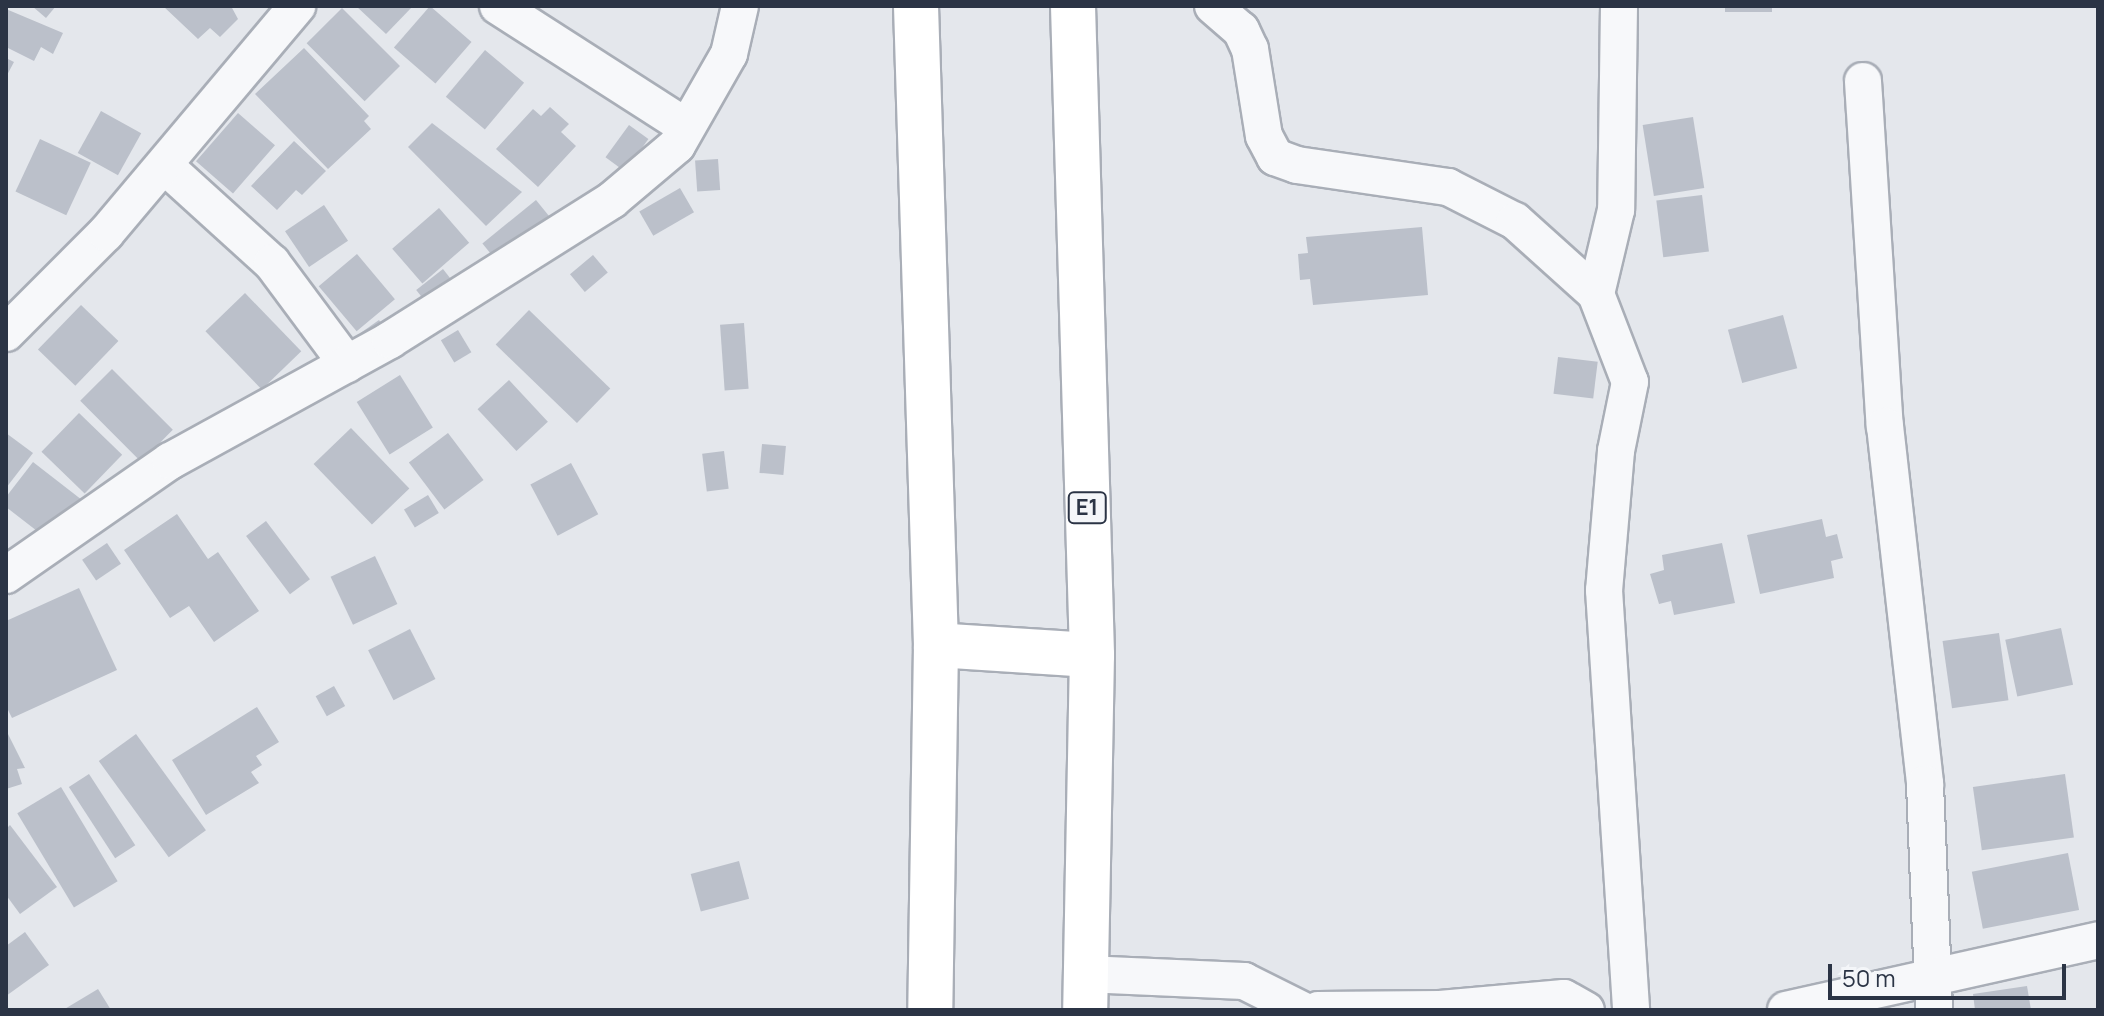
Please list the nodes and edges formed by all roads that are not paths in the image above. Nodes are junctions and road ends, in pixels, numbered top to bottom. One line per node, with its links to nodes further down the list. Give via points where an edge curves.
1 (297, 6): 10 (street, via 181,139)
2 (498, 6): 9 (street)
3 (740, 6): 9 (street, via 729,54)
4 (916, 6): 15 (highway)
5 (1073, 6): 16 (highway, E1)
6 (1213, 6): 11 (street, via 1241,30 1250,49 1264,136 1275,157 1297,165 1448,187 1515,221)
7 (1619, 6): 11 (street, via 1616,210)
8 (1863, 81): 19 (street, via 1885,426 1925,784)
9 (685, 126): 13 (street, via 677,145 612,200)
10 (165, 166): 12 (street); 13 (street, via 272,263)
11 (1596, 294): 24 (street, via 1630,382 1616,451 1604,590)
12 (6, 333)
13 (347, 364): 14 (street, via 170,461)
14 (6, 575)
15 (936, 645): 16 (highway); 20 (highway)
16 (1092, 655): 18 (highway, E1)
17 (2098, 940): 19 (street)
18 (1085, 992): 21 (street, via 1244,981)
19 (1934, 993): 25 (street)
20 (930, 1010)
21 (1302, 1010)
22 (1318, 1010): 23 (street, via 1440,1009 1564,998)
23 (1586, 1010)
24 (1631, 1010)
25 (1786, 1010)

